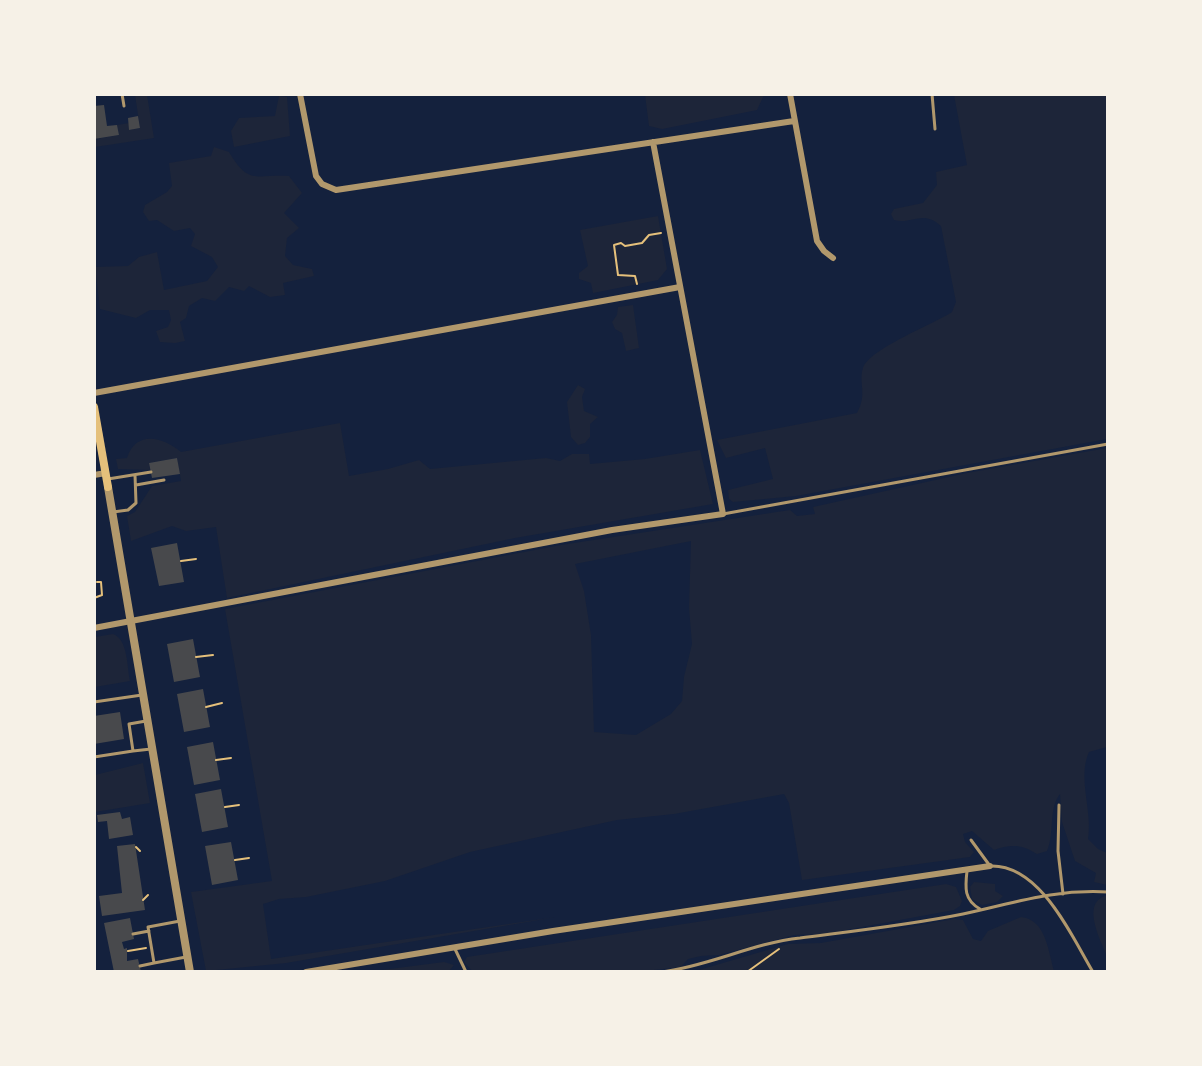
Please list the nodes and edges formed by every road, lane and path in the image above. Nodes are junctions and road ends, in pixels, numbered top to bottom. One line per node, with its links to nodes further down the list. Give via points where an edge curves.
1 (122, 94): 5 (lane)
2 (300, 94): 8 (street, via 316,176 322,184 336,190)
3 (790, 94): 6 (street)
4 (932, 94): 7 (lane)
5 (124, 106)
6 (794, 121): 8 (street); 10 (street, via 817,241)
7 (935, 129)
8 (653, 142): 9 (street)
9 (670, 232): 11 (path, via 649,235 642,243 614,245 618,275 635,276); 12 (street)
10 (833, 258)
11 (637, 284)
12 (680, 286): 13 (street); 23 (street)
13 (94, 393)
14 (94, 407): 19 (main road)
15 (1107, 444): 23 (lane)
16 (151, 472): 17 (lane)
17 (135, 475): 19 (lane); 21 (lane)
18 (94, 476): 19 (street)
19 (107, 480): 22 (street)
20 (164, 480): 21 (lane)
21 (136, 485): 22 (lane, via 138,496 132,507)
22 (112, 512): 28 (street)
23 (723, 514): 28 (street, via 569,538)
24 (196, 559): 25 (path)
25 (181, 561)
26 (96, 582): 27 (path, via 101,582 102,595)
27 (94, 598)
28 (131, 622): 29 (street); 32 (street)
29 (94, 628)
30 (213, 655): 31 (path)
31 (196, 657)
32 (144, 694): 33 (lane); 36 (street)
33 (94, 702)
34 (222, 703): 35 (path)
35 (206, 707)
36 (148, 721): 37 (lane, via 129,724); 39 (street)
37 (130, 733): 38 (lane); 40 (lane)
38 (123, 734)
39 (153, 748): 40 (lane); 60 (street)
40 (133, 751): 41 (lane)
41 (94, 757)
42 (231, 758): 43 (path)
43 (216, 760)
44 (1059, 805): 56 (lane, via 1058,851)
45 (239, 806): 46 (path)
46 (225, 807)
47 (971, 840): 52 (lane)
48 (136, 847): 49 (path)
49 (140, 851)
50 (249, 858): 51 (path)
51 (235, 860)
52 (990, 866): 53 (street); 55 (lane, via 1015,870)
53 (967, 869): 59 (lane, via 966,895); 65 (street)
54 (1107, 892): 56 (lane)
55 (1043, 894): 56 (lane); 59 (lane); 75 (lane)
56 (1063, 894)
57 (148, 896): 58 (path)
58 (143, 900)
59 (981, 909): 63 (lane)
60 (182, 921): 61 (lane, via 148,927); 67 (street)
61 (149, 931): 62 (lane); 64 (lane)
62 (133, 934)
63 (792, 939): 73 (lane); 74 (path)
64 (151, 947): 66 (path); 68 (lane)
65 (455, 948): 70 (lane); 72 (street)
66 (128, 951)
67 (188, 957): 68 (lane); 71 (street)
68 (154, 963): 69 (lane)
69 (140, 966)
70 (464, 971)
71 (190, 972)
72 (306, 972)
73 (662, 972)
74 (747, 972)
75 (1093, 972)

